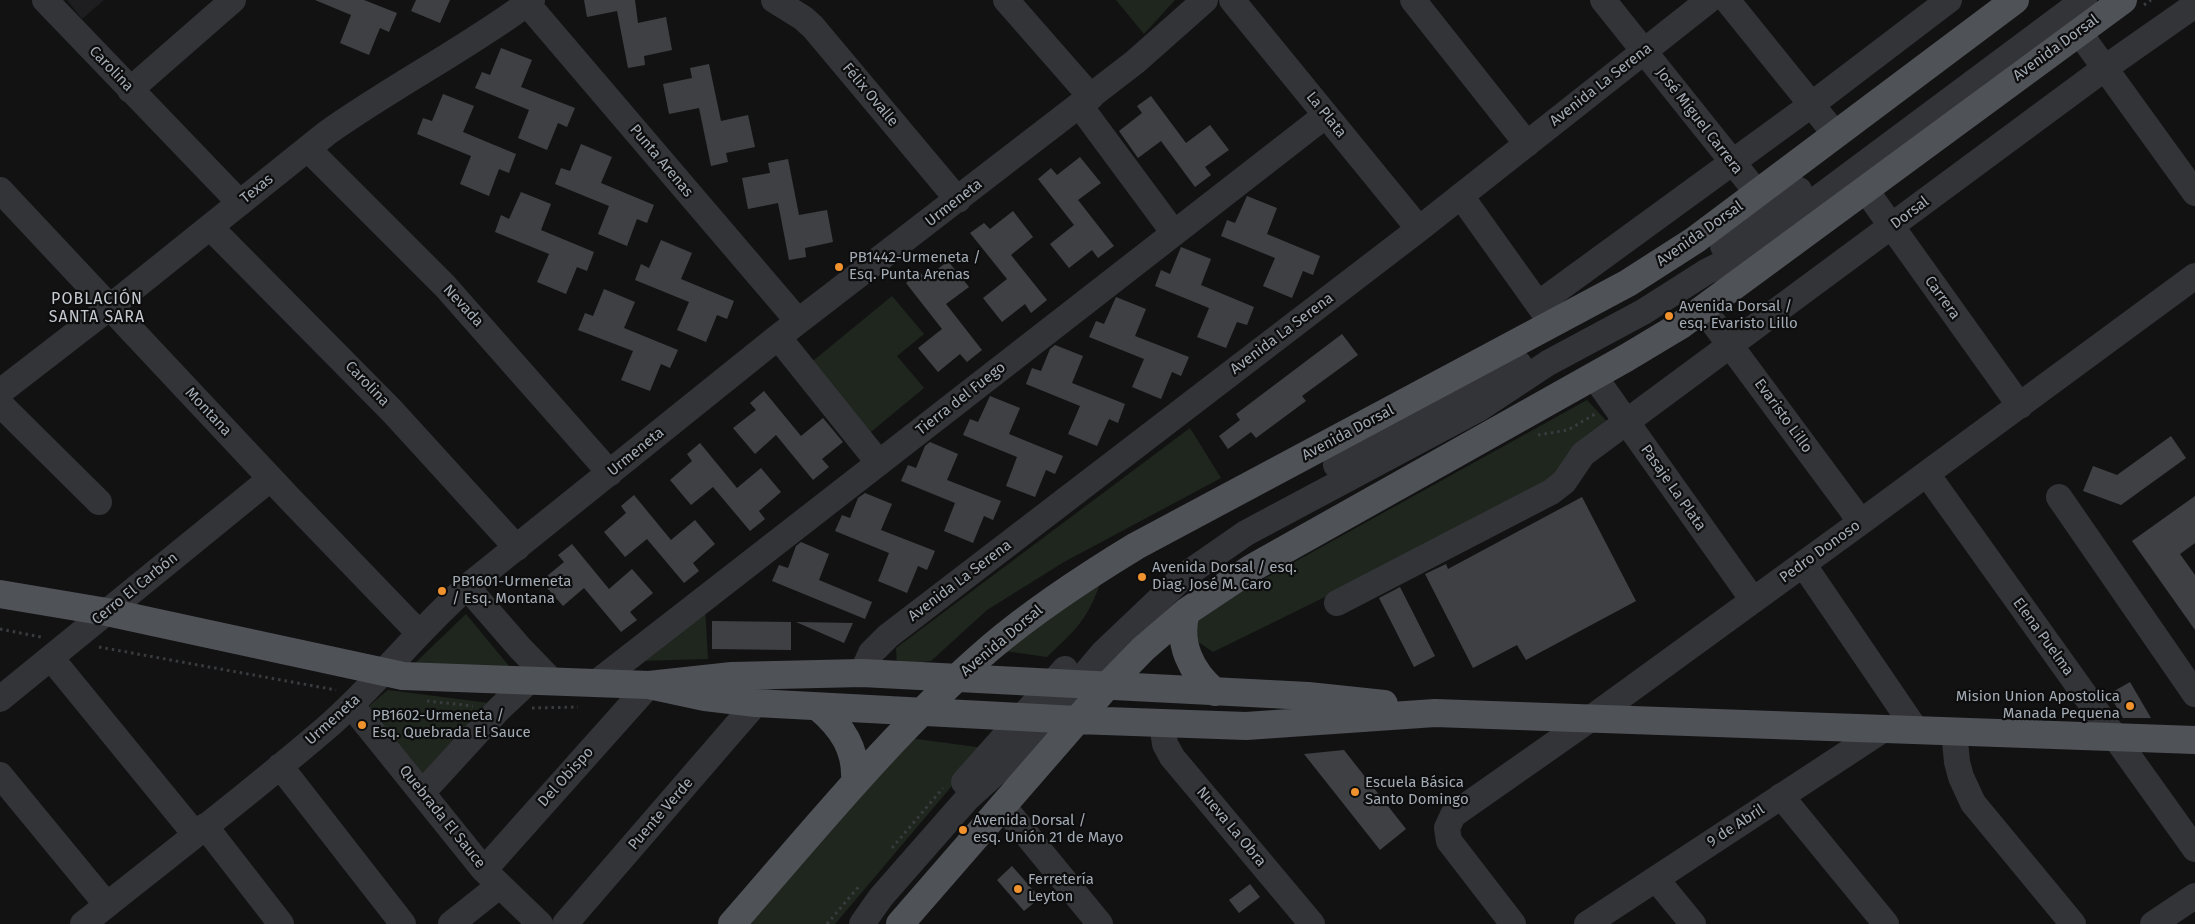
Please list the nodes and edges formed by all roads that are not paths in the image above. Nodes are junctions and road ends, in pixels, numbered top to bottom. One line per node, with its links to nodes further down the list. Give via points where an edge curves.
1 (45, 0): 21 (street, Carolina)
2 (234, 0): 21 (street)
3 (774, 0): 33 (street, Félix Ovalle, via 813,27)
4 (1006, 0): 22 (street)
5 (1205, 0): 22 (street, Urmeneta, via 1142,57)
6 (1232, 0): 24 (street, La Plata)
7 (1413, 0): 26 (street)
8 (1603, 0): 19 (street, José Miguel Carrera)
9 (1709, 0): 19 (street, Avenida La Serena)
10 (1727, 0): 23 (street)
11 (1949, 0): 23 (street, Avenida Dorsal)
12 (2015, 0): 25 (main road, Avenida Dorsal)
13 (2058, 0): 35 (street, via 1978,68 1858,158 1836,172 1808,183)
14 (2084, 0): 35 (street)
15 (2123, 0): 18 (main road, Avenida Dorsal)
16 (528, 1): 27 (street, Texas, via 447,58 356,112); 44 (street, Punta Arenas)
17 (2195, 5): 20 (street, Dorsal)
18 (2078, 31): 20 (street); 29 (main road, Avenida Dorsal)
19 (1644, 51): 26 (street, Avenida La Serena); 28 (street, José Miguel Carrera)
20 (2104, 68): 31 (street); 37 (street, Dorsal)
21 (130, 90): 34 (street, Carolina)
22 (1085, 101): 33 (street, Urmeneta); 39 (street)
23 (1811, 105): 25 (street); 28 (street, Avenida Dorsal)
24 (1326, 115): 38 (street, La Plata); 39 (street, Tierra del Fuego)
25 (1836, 135): 35 (main road, Avenida Dorsal)
26 (1527, 144): 32 (street, Avenida La Serena)
27 (308, 149): 34 (street, Texas); 53 (street, Nevada, via 445,286)
28 (1732, 162): 35 (street, José Miguel Carrera); 43 (street, Avenida Dorsal)
29 (1864, 189): 35 (main road, Avenida Dorsal); 37 (street, Carrera)
30 (0, 190): 41 (street, Montana)
31 (2195, 193)
32 (1461, 196): 38 (street, Avenida La Serena); 43 (street)
33 (958, 200): 44 (street, Urmeneta)
34 (240, 203): 36 (street, Texas)
35 (1779, 216): 42 (main road, Avenida Dorsal); 43 (main road, Avenida Dorsal, via 1662,262); 74 (street, via 1746,252 1548,363 1480,408 1246,533 1184,576 1103,653)
36 (210, 227): 41 (street, Texas); 59 (street, Carolina, via 386,404)
37 (1891, 227): 46 (street, Dorsal); 50 (street, Carrera)
38 (1419, 230): 70 (street, Avenida La Serena, via 888,636 871,653)
39 (1174, 233): 52 (street, Tierra del Fuego)
40 (2195, 276): 50 (street, Pedro Donoso)
41 (110, 308): 48 (street, Texas); 55 (street, Montana)
42 (1704, 310): 46 (street, Evaristo Lillo); 47 (main road, Avenida Dorsal)
43 (1545, 314): 71 (main road, Avenida Dorsal, via 1136,546 1059,594)
44 (798, 322): 45 (street, Urmeneta)
45 (778, 337): 52 (street); 53 (street, Urmeneta)
46 (1730, 345): 51 (street, Dorsal); 58 (street, Evaristo Lillo)
47 (1594, 376): 51 (street, Pasaje La Plata); 66 (main road, Avenida Dorsal, via 1252,568)
48 (0, 392)
49 (0, 404): 57 (street)
50 (2020, 406): 54 (street, Pedro Donoso)
51 (1626, 422): 63 (street, Pasaje La Plata); 64 (street, Dorsal, via 1583,454 1564,482 1551,492)
52 (879, 463): 73 (street, Tierra del Fuego)
53 (610, 473): 59 (street, Urmeneta)
54 (1926, 474): 58 (street, Pedro Donoso); 92 (street, Elena Puelma)
55 (270, 479): 65 (street, Cerro El Carbón); 67 (street, Montana)
56 (2059, 497): 78 (street)
57 (99, 502)
58 (1861, 522): 60 (street, Pedro Donoso)
59 (516, 548): 61 (street, Urmeneta)
60 (1804, 564): 63 (street, Pedro Donoso); 90 (street)
61 (467, 587): 67 (street, Urmeneta); 72 (street, via 520,648)
62 (0, 594): 65 (main road)
63 (1753, 600): 86 (street, Pedro Donoso)
64 (1337, 603)
65 (107, 612): 68 (street, Cerro El Carbón); 69 (main road)
66 (1186, 612): 76 (main road, Avenida Dorsal); 77 (main road, via 1183,633 1189,660)
67 (419, 633): 69 (street, Urmeneta)
68 (51, 658): 79 (street, Cerro El Carbón); 100 (street)
69 (383, 672): 72 (main road); 81 (street, Urmeneta)
70 (862, 673): 71 (main road); 75 (main road, via 732,676)
71 (958, 677): 74 (main road); 83 (main road, Avenida Dorsal)
72 (541, 681): 73 (main road); 97 (street, via 499,709)
73 (596, 683): 75 (main road)
74 (1062, 684): 76 (main road); 85 (street)
75 (649, 685): 80 (main road, via 705,697); 102 (street, Del Obispo)
76 (1106, 687): 77 (main road); 87 (main road, Avenida Dorsal)
77 (1214, 692): 84 (main road, via 1348,699)
78 (2195, 694)
79 (0, 699)
80 (756, 703): 82 (main road); 111 (street, Puente Verde)
81 (351, 705): 94 (street, Urmeneta); 97 (street, Quebrada El Sauce)
82 (818, 706): 83 (main road); 96 (main road, via 846,737 854,758)
83 (921, 712): 85 (main road); 96 (main road, Avenida Dorsal)
84 (1435, 713): 86 (main road); 88 (main road, via 1264,726)
85 (1034, 717): 87 (main road); 113 (street); 114 (street, via 1014,757 967,799)
86 (1590, 718): 89 (main road); 118 (street, Pedro Donoso, via 1458,810 1447,828 1452,847)
87 (1077, 720): 88 (main road); 99 (main road, Avenida Dorsal)
88 (1162, 723): 117 (street, Nueva La Obra, via 1172,758)
89 (1884, 729): 90 (main road); 98 (street, 9 de Abril)
90 (1916, 730): 91 (main road)
91 (1954, 732): 92 (main road); 122 (street, via 1959,770 1973,803)
92 (2114, 737): 93 (main road); 101 (street, Elena Puelma)
93 (2195, 740)
94 (280, 766): 100 (street, Urmeneta); 108 (street)
95 (0, 775): 105 (street)
96 (855, 782): 112 (main road, Avenida Dorsal)
97 (422, 793): 102 (street, Quebrada El Sauce)
98 (1781, 796): 103 (street, 9 de Abril); 121 (street)
99 (1003, 806): 115 (main road, Avenida Dorsal); 116 (street)
100 (200, 830): 105 (street, Urmeneta); 106 (street)
101 (2195, 849)
102 (492, 878): 109 (street, Del Obispo); 110 (street, Quebrada El Sauce)
103 (1656, 879): 119 (street, 9 de Abril); 120 (street)
104 (2195, 896): 123 (street)
105 (107, 905): 107 (street, Urmeneta)
106 (278, 923)
107 (83, 924)
108 (403, 924)
109 (451, 924)
110 (540, 924)
111 (566, 924)
112 (732, 924)
113 (840, 924)
114 (862, 924)
115 (900, 924)
116 (1100, 924)
117 (1312, 924)
118 (1513, 924)
119 (1587, 924)
120 (1693, 924)
121 (1886, 924)
122 (2074, 924)
123 (2153, 924)

